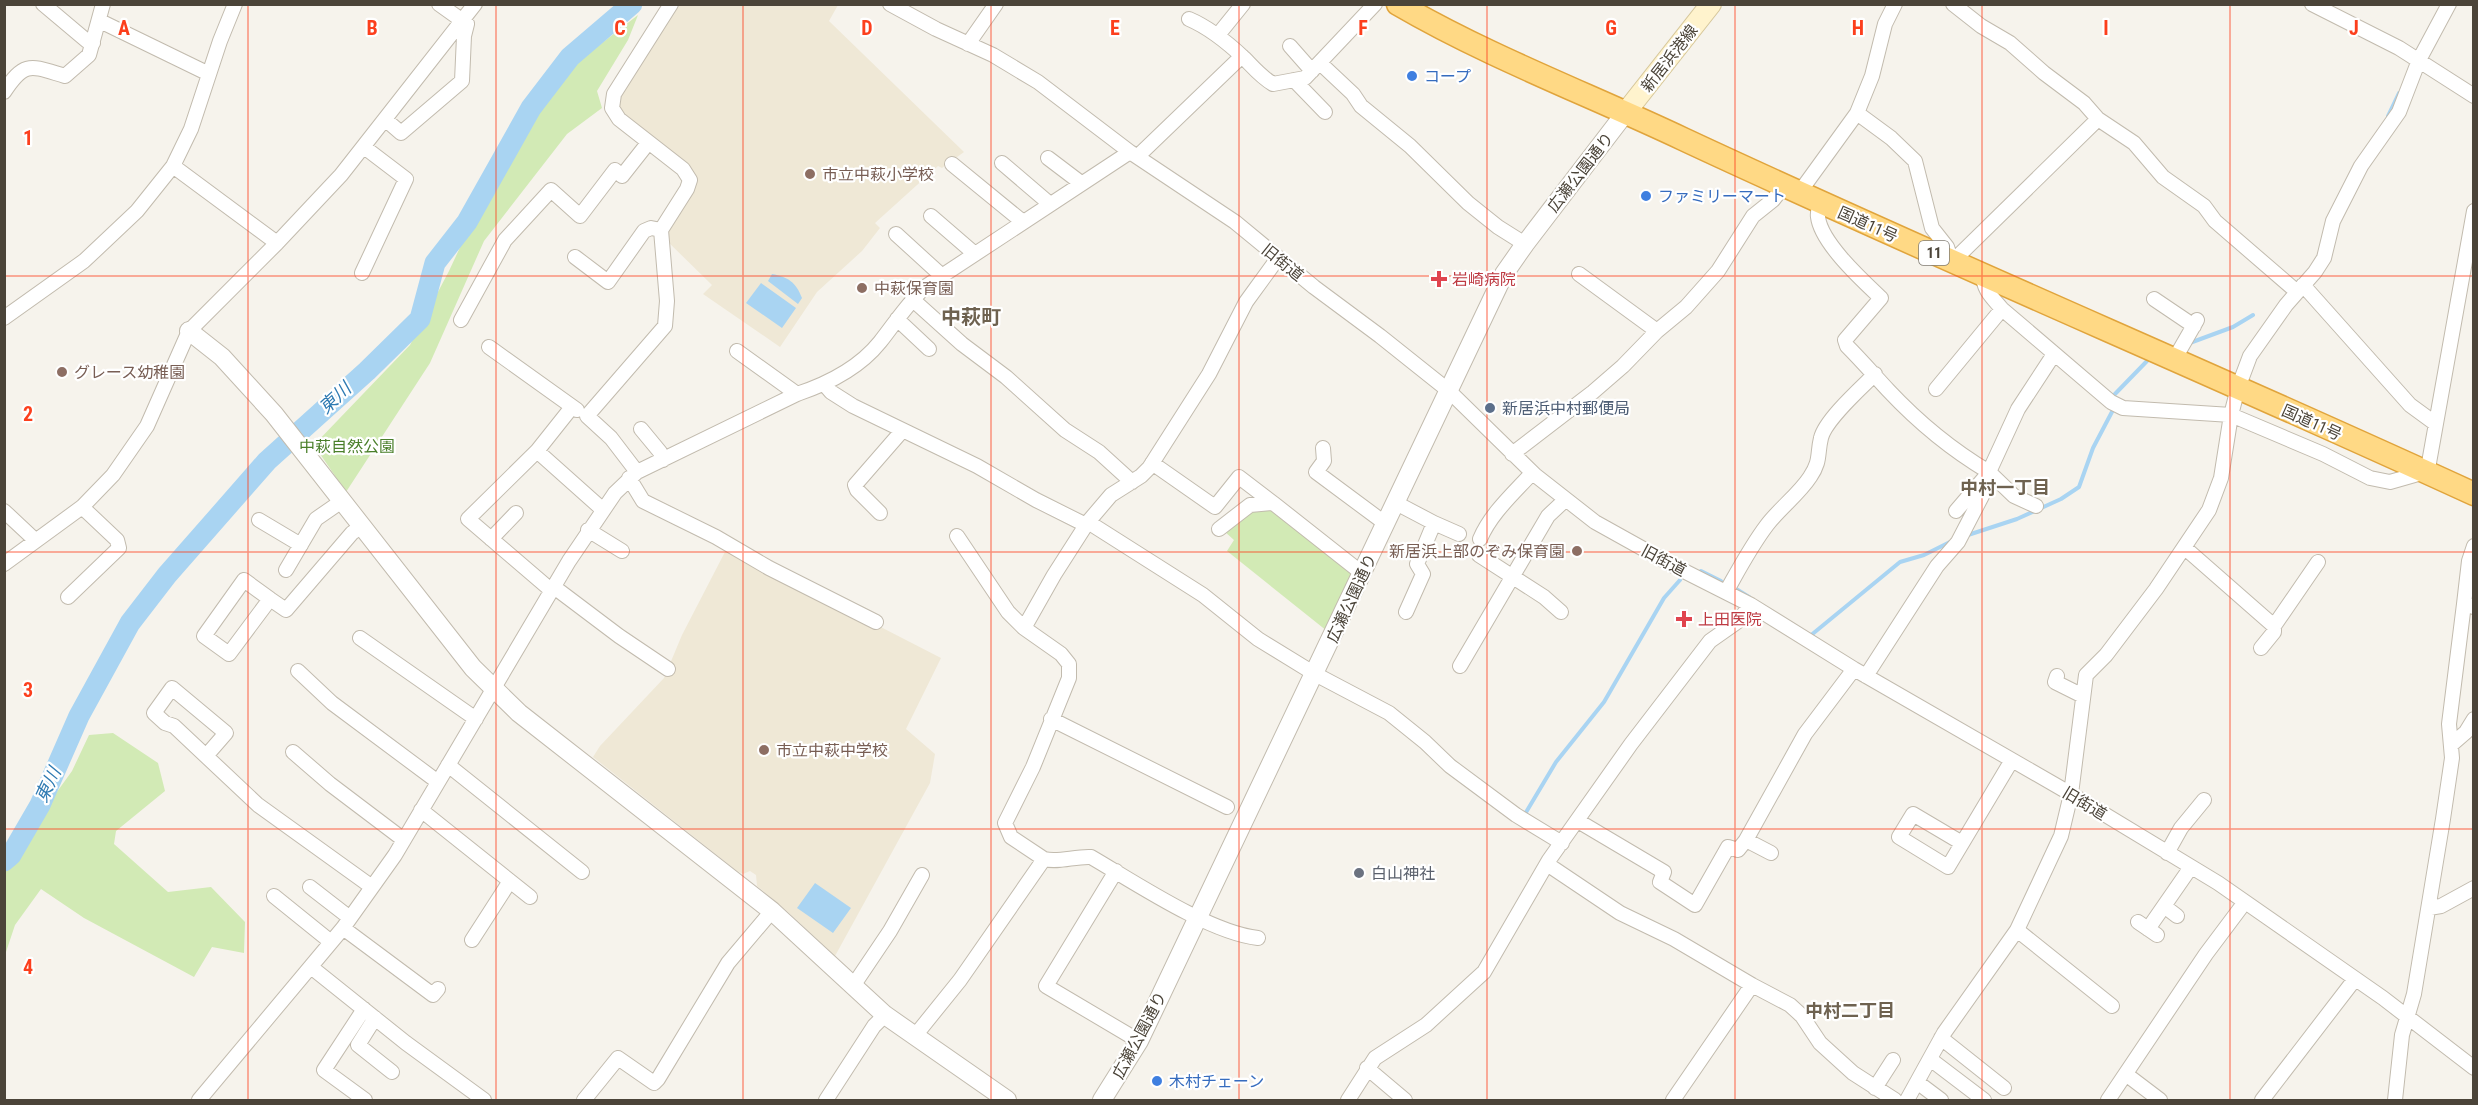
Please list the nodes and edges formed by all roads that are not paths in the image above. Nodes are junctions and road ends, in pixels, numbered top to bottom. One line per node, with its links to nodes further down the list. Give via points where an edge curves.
1 (44, 4): 21 (street)
2 (104, 4): 19 (street)
3 (236, 4): 27 (street)
4 (440, 4): 17 (street)
5 (476, 4): 17 (street)
6 (672, 4): 36 (street, via 612,100 614,113)
7 (890, 4): 22 (street, 旧街道)
8 (996, 4): 22 (street)
9 (1244, 4): 20 (street)
10 (1376, 4): 26 (street)
11 (1398, 4): 32 (highway, 国道11号 / 11, via 1483,49)
12 (1711, 4): 32 (main road, 新居浜港線)
13 (1895, 4): 33 (street)
14 (1953, 4): 34 (street, via 2010,43)
15 (2312, 4): 25 (street)
16 (2449, 4): 25 (street)
17 (462, 19): 35 (street); 35 (street, via 467,24 462,81 401,133)
18 (1189, 19): 20 (street)
19 (100, 21): 21 (street); 27 (street)
20 (1218, 35): 24 (street)
21 (93, 43): 29 (street, via 88,55 65,76 32,67 16,74)
22 (968, 44): 38 (street, 旧街道, via 1038,82)
23 (1290, 46): 26 (street)
24 (1242, 56): 28 (street, via 1273,84); 38 (street)
25 (2419, 60): 30 (street); 62 (street, via 2398,112 2361,166 2333,221 2324,258)
26 (1316, 67): 28 (street, via 1305,78); 53 (street, via 1353,94 1468,203)
27 (209, 74): 42 (street)
28 (1294, 80): 31 (street)
29 (4, 92)
30 (2474, 96)
31 (1325, 112)
32 (1626, 112): 44 (highway, 国道11号 / 11); 53 (street, 広瀬公園通り)
33 (1857, 112): 44 (street); 57 (street, via 1915,161 1932,228 1947,247)
34 (2098, 119): 57 (street); 62 (street, via 2134,143 2163,177 2205,206 2214,221)
35 (386, 120): 37 (street)
36 (648, 143): 50 (street, via 683,169 690,180); 68 (street, via 622,176 615,170 580,216 551,190 505,240)
37 (364, 147): 52 (street); 58 (street, via 406,179)
38 (1134, 154): 43 (street); 56 (street, 旧街道, via 1217,209)
39 (1048, 158): 43 (street)
40 (1002, 163): 46 (street)
41 (952, 164): 49 (street)
42 (174, 166): 52 (street); 66 (street, via 137,211 84,261)
43 (1081, 183): 46 (street)
44 (1791, 190): 45 (highway, 国道11号 / 11); 70 (street, via 1753,216 1704,288)
45 (1820, 203): 57 (highway, 国道11号 / 11); 76 (street, via 1818,216 1824,233 1848,267 1881,298 1845,340)
46 (1050, 204): 49 (street)
47 (2474, 211): 85 (street)
48 (930, 216): 54 (street)
49 (1023, 222): 54 (street)
50 (661, 230): 55 (street, via 645,231 608,282); 84 (street, via 667,301 665,326)
51 (896, 234): 61 (street)
52 (277, 243): 69 (street)
53 (1525, 243): 80 (street, 広瀬公園通り, via 1504,274)
54 (975, 254): 61 (street)
55 (575, 257)
56 (1278, 258): 80 (street, 旧街道); 92 (street, via 1246,302 1213,366)
57 (1952, 262): 60 (highway, 国道11号 / 11)
58 (362, 273)
59 (1579, 274): 70 (street)
60 (1983, 274): 65 (street, via 1986,292); 74 (highway, 国道11号 / 11)
61 (941, 275): 63 (street)
62 (2300, 288): 78 (street, via 2250,356); 85 (street, via 2410,405)
63 (912, 299): 67 (street); 97 (street)
64 (2154, 299): 74 (street, via 2195,323)
65 (2002, 309): 75 (street); 79 (street)
66 (4, 318)
67 (897, 319): 72 (street); 77 (street, via 879,344)
68 (462, 320)
69 (189, 331): 100 (street, via 222,357 274,414); 104 (street, via 147,426 113,476)
70 (1657, 331): 90 (street, via 1593,392)
71 (489, 347): 82 (street)
72 (929, 349)
73 (737, 351): 81 (street)
74 (2179, 351): 78 (highway, 国道11号 / 11)
75 (2054, 354): 83 (street, via 2123,408); 93 (street, via 2018,409)
76 (1875, 374): 93 (street, via 1935,434); 133 (street, via 1826,428 1821,436 1817,467 1766,526)
77 (825, 385): 81 (street); 87 (street, via 853,406)
78 (2238, 388): 83 (street); 95 (highway, 国道11号 / 11)
79 (1936, 389)
80 (1449, 392): 90 (street, 旧街道); 102 (street, 広瀬公園通り)
81 (797, 394): 91 (street)
82 (572, 407): 84 (street); 89 (street)
83 (2231, 415): 95 (street, via 2370,478 2390,482); 124 (street, via 2221,478 2209,510)
84 (587, 416): 96 (street, via 611,438)
85 (2436, 424): 95 (street)
86 (641, 429): 91 (street)
87 (902, 430): 109 (street, via 855,485); 111 (street)
88 (1323, 448): 112 (street, via 1324,461 1316,472)
89 (537, 451): 105 (street); 119 (street, via 468,519)
90 (1512, 454): 94 (street, 旧街道)
91 (663, 460): 96 (street)
92 (1152, 463): 97 (street); 101 (street, via 1215,507 1239,477)
93 (1989, 472): 103 (street, via 2014,496); 107 (street); 150 (street, via 1958,542 1937,566)
94 (1532, 473): 99 (street, 旧街道); 120 (street, via 1494,515)
95 (2426, 473): 98 (highway, 国道11号 / 11)
96 (633, 475): 105 (street); 140 (street, via 643,501)
97 (1132, 482): 111 (street, via 1111,495)
98 (2474, 494)
99 (1565, 500): 131 (street, via 1548,516); 133 (street, 旧街道, via 1605,527)
100 (342, 501): 114 (street); 122 (street, via 316,519)
101 (1273, 503): 115 (street, via 1250,505); 130 (street)
102 (1396, 503): 112 (street, 広瀬公園通り); 113 (street)
103 (2036, 506)
104 (82, 507): 121 (street); 134 (street, via 117,540 119,548)
105 (602, 509): 116 (street)
106 (4, 511): 121 (street)
107 (1956, 511)
108 (516, 513): 119 (street)
109 (880, 513)
110 (259, 520): 122 (street)
111 (1087, 524): 142 (street); 149 (street, via 1203,595 1258,639)
112 (1386, 524): 130 (street, 広瀬公園通り)
113 (1434, 524): 117 (street); 138 (street, via 1417,564 1423,574)
114 (362, 526): 135 (street, via 286,610); 152 (street, via 473,668)
115 (1219, 529)
116 (588, 530): 125 (street); 132 (street)
117 (1459, 534)
118 (957, 536): 142 (street, via 1008,612)
119 (491, 539): 132 (street)
120 (1480, 539)
121 (35, 540): 128 (street)
122 (301, 545): 129 (street)
123 (2474, 546): 137 (street, via 2469,561)
124 (2185, 548): 141 (street); 153 (street, via 2086,675)
125 (622, 551)
126 (1479, 555): 131 (street)
127 (2318, 562): 141 (street)
128 (4, 564)
129 (286, 570)
130 (1363, 574): 149 (street, 広瀬公園通り)
131 (1512, 576): 139 (street); 145 (street)
132 (553, 589): 146 (street); 152 (street)
133 (1726, 592): 136 (street, 旧街道)
134 (68, 597)
135 (270, 599): 135 (street, via 244,580 204,636 229,654)
136 (1751, 605): 147 (street, 旧街道); 167 (street, via 1737,622 1710,641)
137 (2469, 605): 157 (street, via 2450,724)
138 (1406, 612)
139 (1561, 612)
140 (876, 622)
141 (2274, 626): 144 (street, via 2274,632)
142 (1024, 628): 155 (street, via 1069,664 1069,678)
143 (360, 638): 154 (street)
144 (2261, 648)
145 (1460, 666)
146 (668, 669)
147 (1854, 669): 150 (street, 旧街道); 169 (street, via 1805,734)
148 (298, 671): 162 (street, via 332,703)
149 (1315, 674): 170 (street, via 1389,713 1459,773 1515,815); 191 (street, 広瀬公園通り)
150 (1866, 676): 160 (street, 旧街道)
151 (2058, 676): 153 (street, via 2055,682)
152 (494, 689): 154 (street); 189 (street, via 519,713)
153 (2083, 696): 163 (street)
154 (476, 719): 161 (street)
155 (1052, 719): 165 (street); 174 (street, via 1005,823 1011,837)
156 (2474, 719): 157 (street)
157 (2451, 745): 188 (street)
158 (293, 752): 168 (street)
159 (206, 756): 159 (street, via 226,733 172,688 154,713); 181 (street, via 258,805)
160 (2012, 760): 163 (street, 旧街道); 171 (street)
161 (448, 765): 162 (street); 178 (street)
162 (438, 782): 166 (street)
163 (2071, 794): 173 (street, 旧街道); 194 (street, via 2061,836)
164 (2204, 800): 173 (street)
165 (1227, 807)
166 (421, 810): 168 (street); 180 (street)
167 (1578, 821): 169 (street, via 1664,872 1660,882 1695,905 1728,847 1738,850); 170 (street)
168 (404, 840): 181 (street)
169 (1746, 840): 172 (street)
170 (1562, 843): 175 (street)
171 (1962, 843): 171 (street, via 1913,814 1899,837 1948,867)
172 (1772, 853)
173 (2167, 853): 176 (street, 旧街道)
174 (1044, 859): 177 (street, via 1091,857); 207 (street, via 960,980)
175 (1547, 864): 200 (street, via 1620,913 1674,939); 212 (street, via 1484,972 1426,1024 1374,1058)
176 (2191, 867): 186 (street, 旧街道); 187 (street)
177 (1116, 871): 191 (street); 209 (street, via 1046,986)
178 (582, 872)
179 (922, 874): 201 (street)
180 (510, 881): 185 (street); 196 (street)
181 (372, 887): 192 (street)
182 (310, 888): 192 (street)
183 (2474, 888): 188 (street, via 2441,906)
184 (274, 896): 197 (street)
185 (530, 897)
186 (2246, 902): 199 (street, 旧街道); 215 (street, via 2206,954)
187 (2164, 906): 190 (street); 193 (street)
188 (2429, 908): 206 (street)
189 (772, 911): 201 (street); 222 (street, via 728,963 658,1079 654,1083 618,1058)
190 (2177, 916)
191 (1198, 917): 195 (street, via 1242,937); 209 (street, 広瀬公園通り)
192 (346, 923): 197 (street); 202 (street, via 433,995)
193 (2148, 929)
194 (2017, 930): 203 (street); 208 (street)
195 (1258, 938)
196 (472, 939)
197 (331, 942): 198 (street)
198 (311, 967): 204 (street); 220 (street)
199 (2355, 980): 206 (street, 旧街道); 235 (street)
200 (1752, 985): 217 (street, via 1790,1005 1820,1043); 228 (street)
201 (853, 986): 205 (street)
202 (438, 988)
203 (2112, 1006)
204 (369, 1014): 214 (street, via 358,1045); 219 (street, via 324,1070); 221 (street)
205 (885, 1015): 207 (street); 223 (street)
206 (2408, 1018): 213 (street, 旧街道); 236 (street, via 2402,1035)
207 (914, 1037): 224 (street)
208 (1941, 1038): 210 (street); 218 (street)
209 (1139, 1041): 225 (street, 広瀬公園通り)
210 (1930, 1059): 216 (street); 232 (street)
211 (1893, 1060): 217 (street)
212 (1367, 1068): 226 (street); 227 (street)
213 (2474, 1068)
214 (392, 1072)
215 (2127, 1075): 233 (street); 234 (street)
216 (1917, 1082): 230 (street); 231 (street)
217 (1875, 1088): 229 (street)
218 (2004, 1088)
219 (365, 1100)
220 (199, 1101)
221 (484, 1101)
222 (584, 1101)
223 (826, 1101)
224 (1007, 1101)
225 (1102, 1101)
226 (1348, 1101)
227 (1404, 1101)
228 (1673, 1101)
229 (1895, 1101)
230 (1906, 1101)
231 (1941, 1101)
232 (1984, 1101)
233 (2108, 1101)
234 (2160, 1101)
235 (2262, 1101)
236 (2395, 1101)

